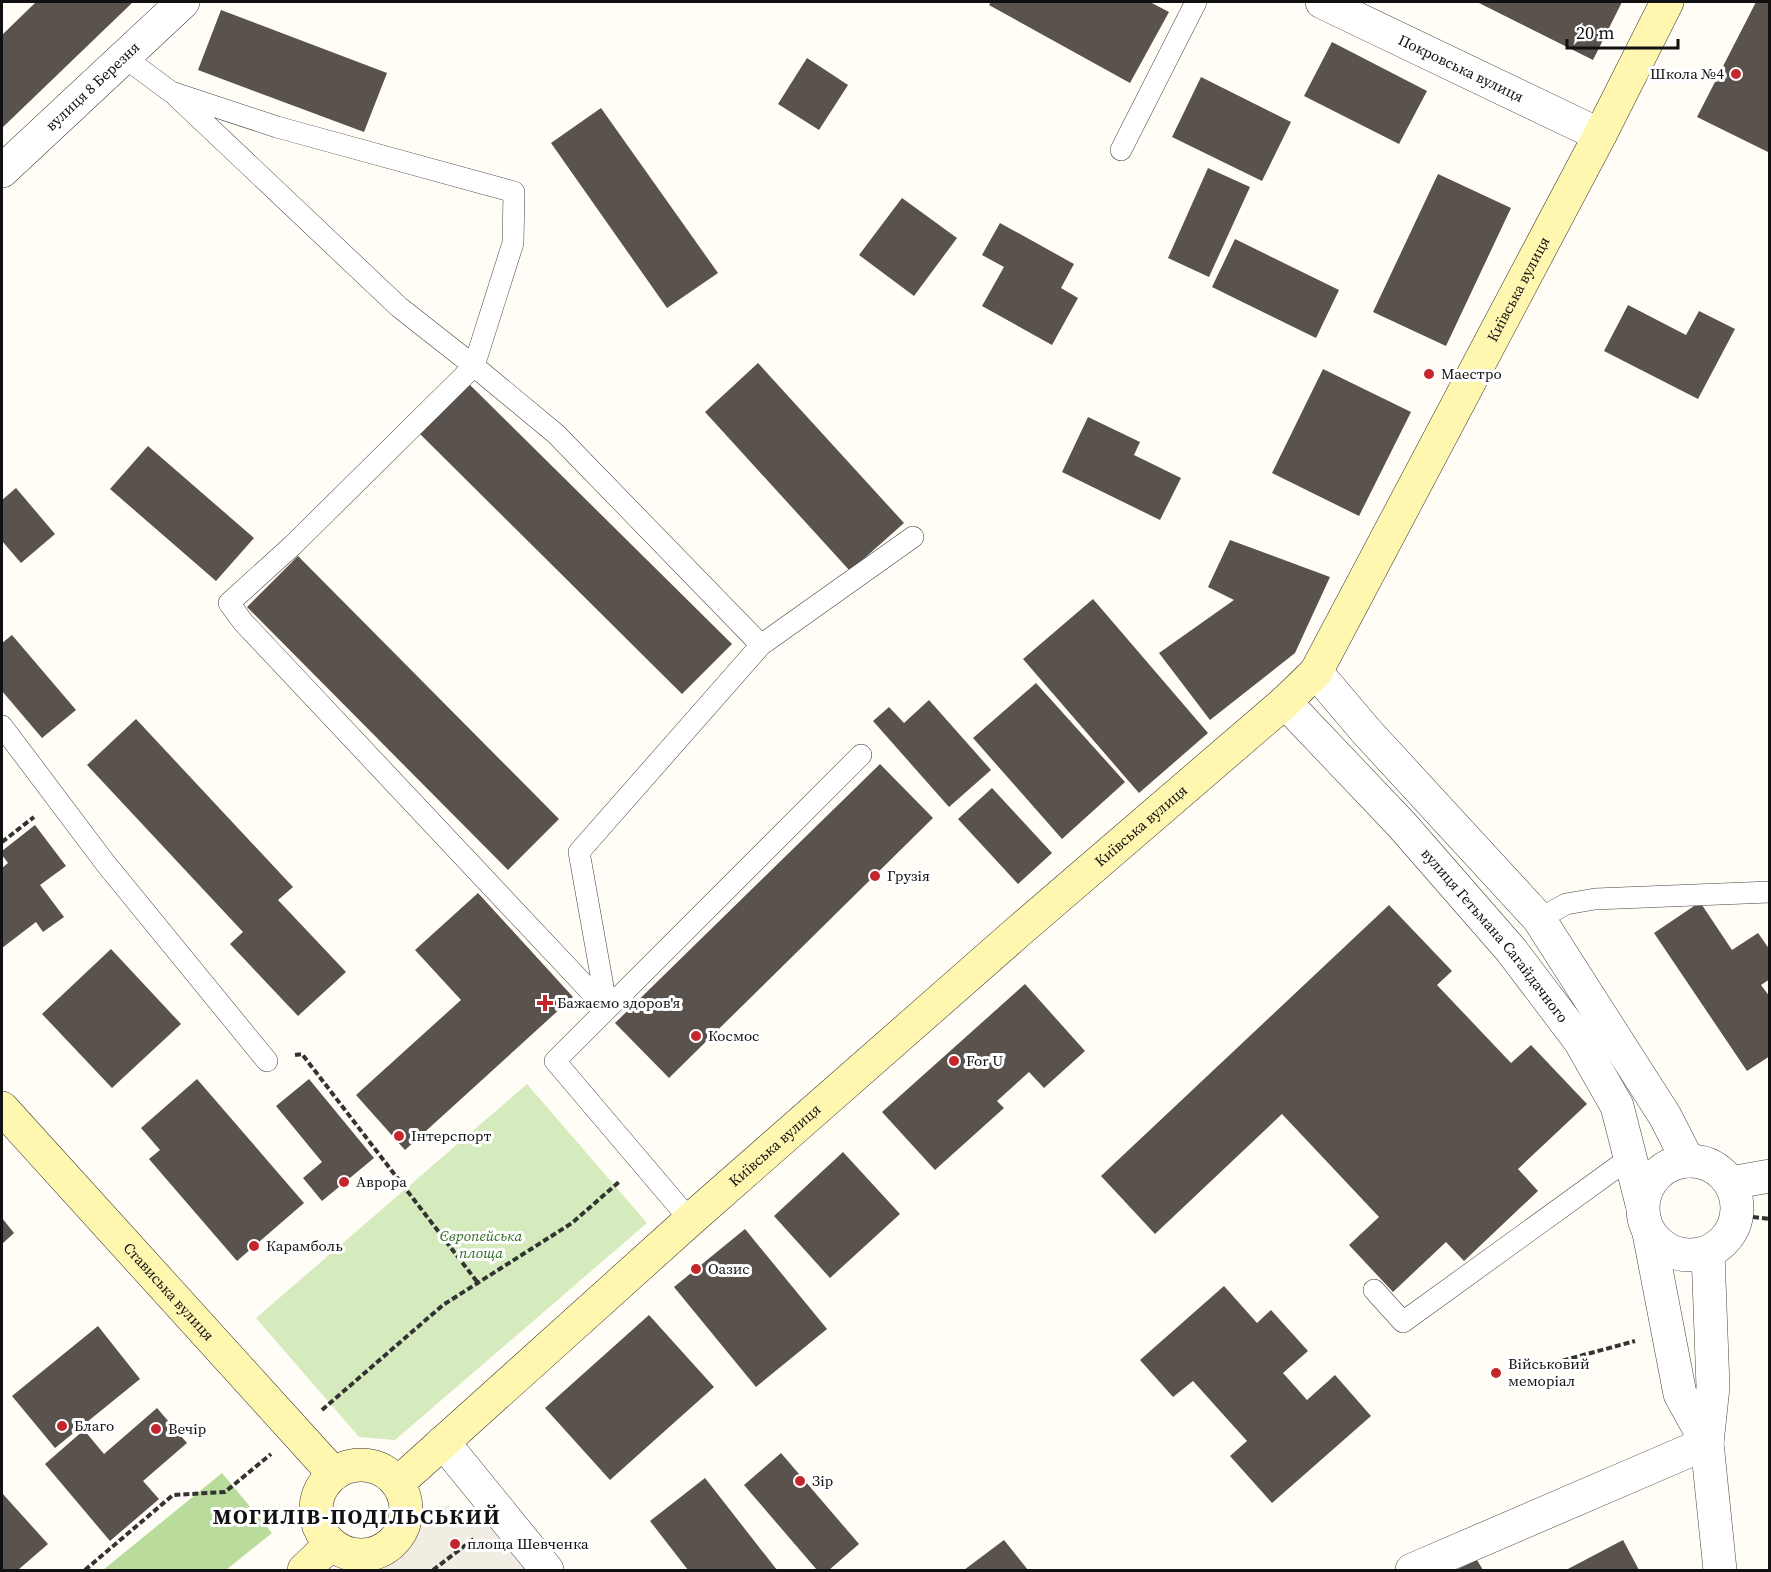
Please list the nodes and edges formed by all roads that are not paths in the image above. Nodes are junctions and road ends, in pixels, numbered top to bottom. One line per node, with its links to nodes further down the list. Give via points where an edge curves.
1 (183, 2): 5 (street, вулиця 8 Березня)
2 (1196, 2): 8 (lane)
3 (1322, 2): 7 (street, Покровська вулиця)
4 (1667, 2): 7 (main road, Київська вулиця)
5 (124, 57): 6 (lane); 9 (street, вулиця 8 Березня)
6 (171, 92): 10 (lane, via 399,307); 10 (lane, via 514,192 513,243)
7 (1599, 135): 13 (main road, Київська вулиця)
8 (1121, 150)
9 (2, 171)
10 (474, 366): 12 (lane, via 556,434); 20 (lane, via 229,603)
11 (913, 537): 12 (lane)
12 (761, 645): 20 (lane, via 579,852)
13 (1316, 672): 14 (main road, Київська вулиця); 18 (street)
14 (1285, 702): 19 (street, вулиця Гетьмана Сагайдачного, via 1402,825); 28 (main road, Київська вулиця)
15 (2, 726): 21 (lane, via 106,864)
16 (861, 755): 20 (lane)
17 (1770, 892): 18 (lane, via 1595,899 1566,904)
18 (1539, 919): 19 (street); 24 (street, via 1659,1106)
19 (1504, 942): 23 (street, вулиця Гетьмана Сагайдачного, via 1580,1041 1617,1106)
20 (607, 1009): 28 (lane, via 555,1061)
21 (267, 1061)
22 (2, 1108): 33 (main road, Стависька вулиця)
23 (1630, 1157): 27 (street, вулиця Гетьмана Сагайдачного); 30 (lane, via 1403,1322)
24 (1688, 1161): 26 (street, via 1705,1163); 27 (street, via 1666,1167 1653,1179 1646,1191)
25 (1770, 1176): 26 (street)
26 (1730, 1183): 29 (street, via 1737,1199 1732,1231)
27 (1646, 1219): 29 (street, via 1660,1245 1691,1256); 32 (street, вулиця Гетьмана Сагайдачного, via 1680,1394)
28 (690, 1220): 31 (main road, Київська вулиця)
29 (1708, 1253): 32 (street, вулиця Гетьмана Сагайдачного, via 1713,1387)
30 (1374, 1290)
31 (443, 1442): 34 (main road, Київська вулиця); 37 (street)
32 (1707, 1443): 38 (street); 39 (street, вулиця Гетьмана Сагайдачного)
33 (334, 1474): 34 (main road, via 356,1465 371,1466); 35 (main road, via 322,1488 316,1505 322,1534)
34 (398, 1483): 35 (main road, via 407,1510 402,1532 396,1539 373,1554 357,1556)
35 (332, 1545): 36 (main road)
36 (304, 1570)
37 (548, 1570)
38 (1412, 1570)
39 (1720, 1570)

